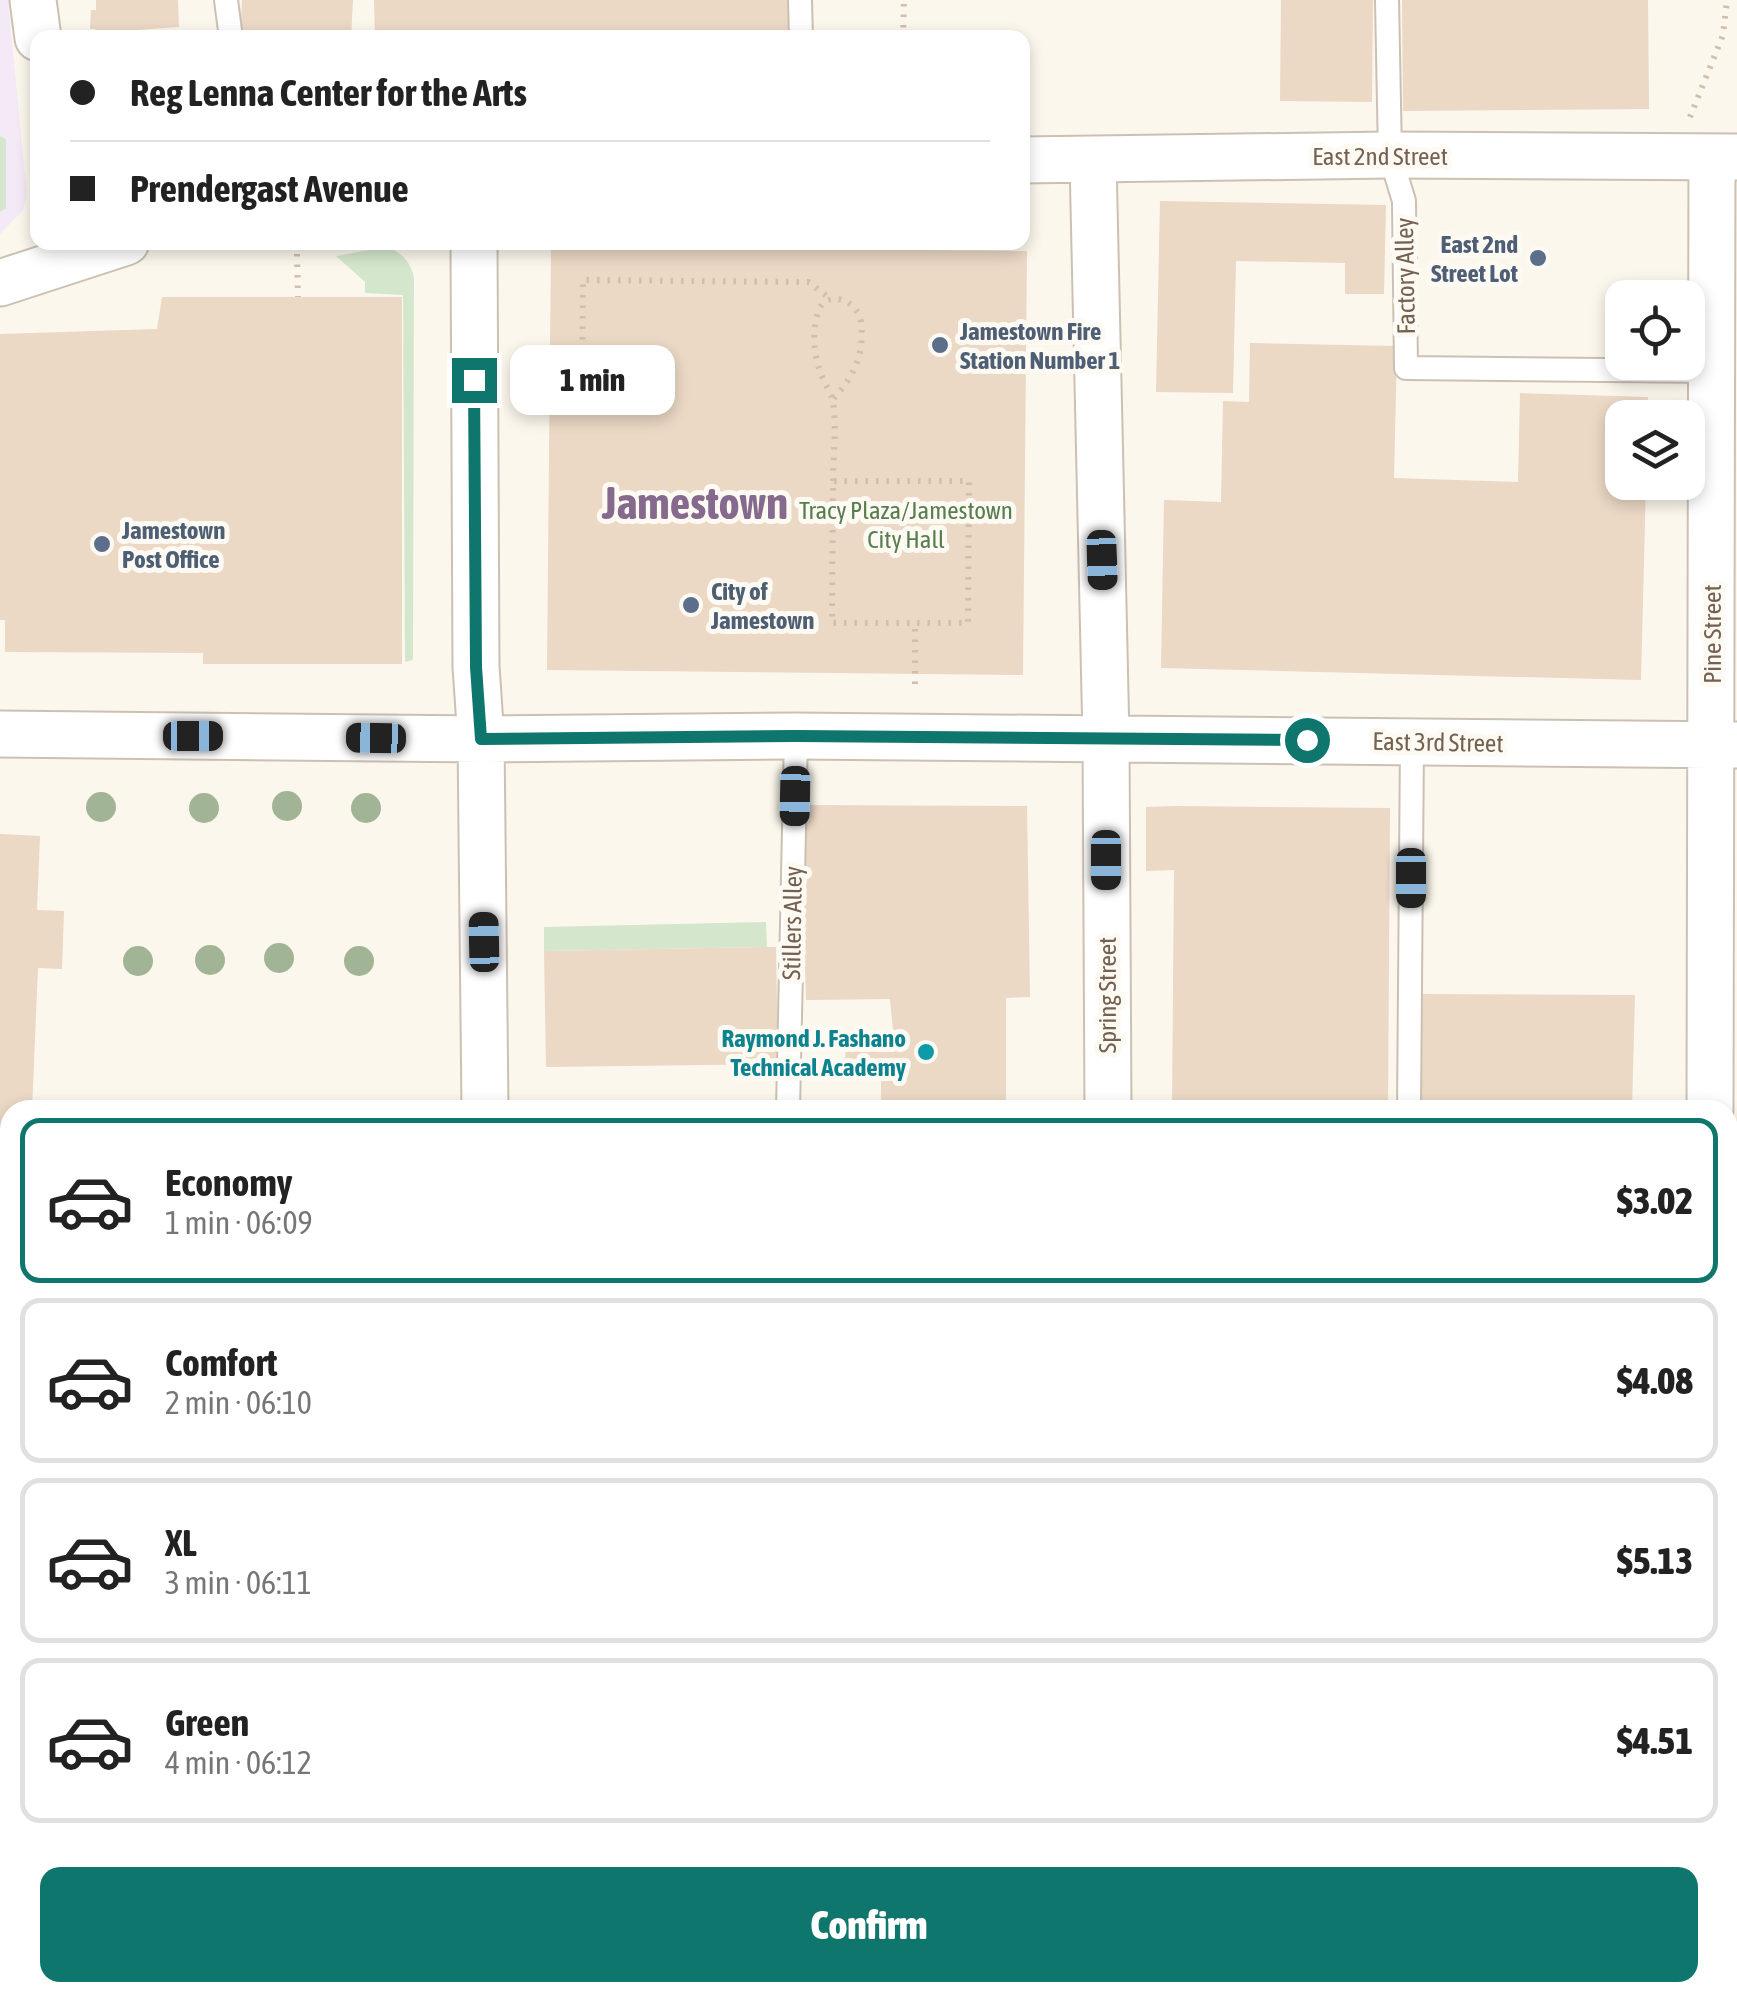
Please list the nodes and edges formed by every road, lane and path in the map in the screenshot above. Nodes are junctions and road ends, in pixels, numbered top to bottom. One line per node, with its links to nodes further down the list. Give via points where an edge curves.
1 (33, 0): 7 (street)
2 (226, 0): 8 (lane)
3 (800, 0): 9 (lane)
4 (904, 0): 10 (path)
5 (1387, 0): 11 (lane, Factory Alley)
6 (1727, 0): 12 (path, via 1723,35 1692,108)
7 (37, 30)
8 (230, 30)
9 (801, 30)
10 (903, 30)
11 (1390, 155): 12 (street, East 2nd Street); 14 (street, East 2nd Street); 21 (lane, Factory Alley, via 1404,201 1406,368)
12 (1710, 157): 21 (street, Pine Street)
13 (1030, 160): 14 (street, East 2nd Street)
14 (1093, 160): 31 (street, Spring Street)
15 (474, 250): 30 (street)
16 (63, 252): 18 (street)
17 (298, 254): 19 (path)
18 (0, 283)
19 (298, 296)
20 (830, 299): 22 (path, via 809,282 584,280); 23 (path, via 820,306 814,353); 23 (path, via 842,298 861,318 857,366)
21 (1714, 370): 25 (street, Pine Street)
22 (582, 392)
23 (833, 399): 24 (path)
24 (833, 480): 26 (path, via 832,623); 26 (path, via 969,481 968,623)
25 (1725, 503): 33 (street, Pine Street)
26 (915, 623): 27 (path)
27 (915, 684)
28 (0, 734): 30 (street, East 3rd Street)
29 (796, 736): 30 (street, East 3rd Street); 31 (street, East 3rd Street); 35 (lane, Stillers Alley)
30 (481, 739): 34 (street)
31 (1106, 739): 32 (street, East 3rd Street); 36 (street, Spring Street)
32 (1412, 741): 33 (street, East 3rd Street); 37 (lane)
33 (1724, 745): 38 (street, Pine Street)
34 (484, 1100)
35 (788, 1100)
36 (1108, 1100)
37 (1409, 1100)
38 (1710, 1100)

